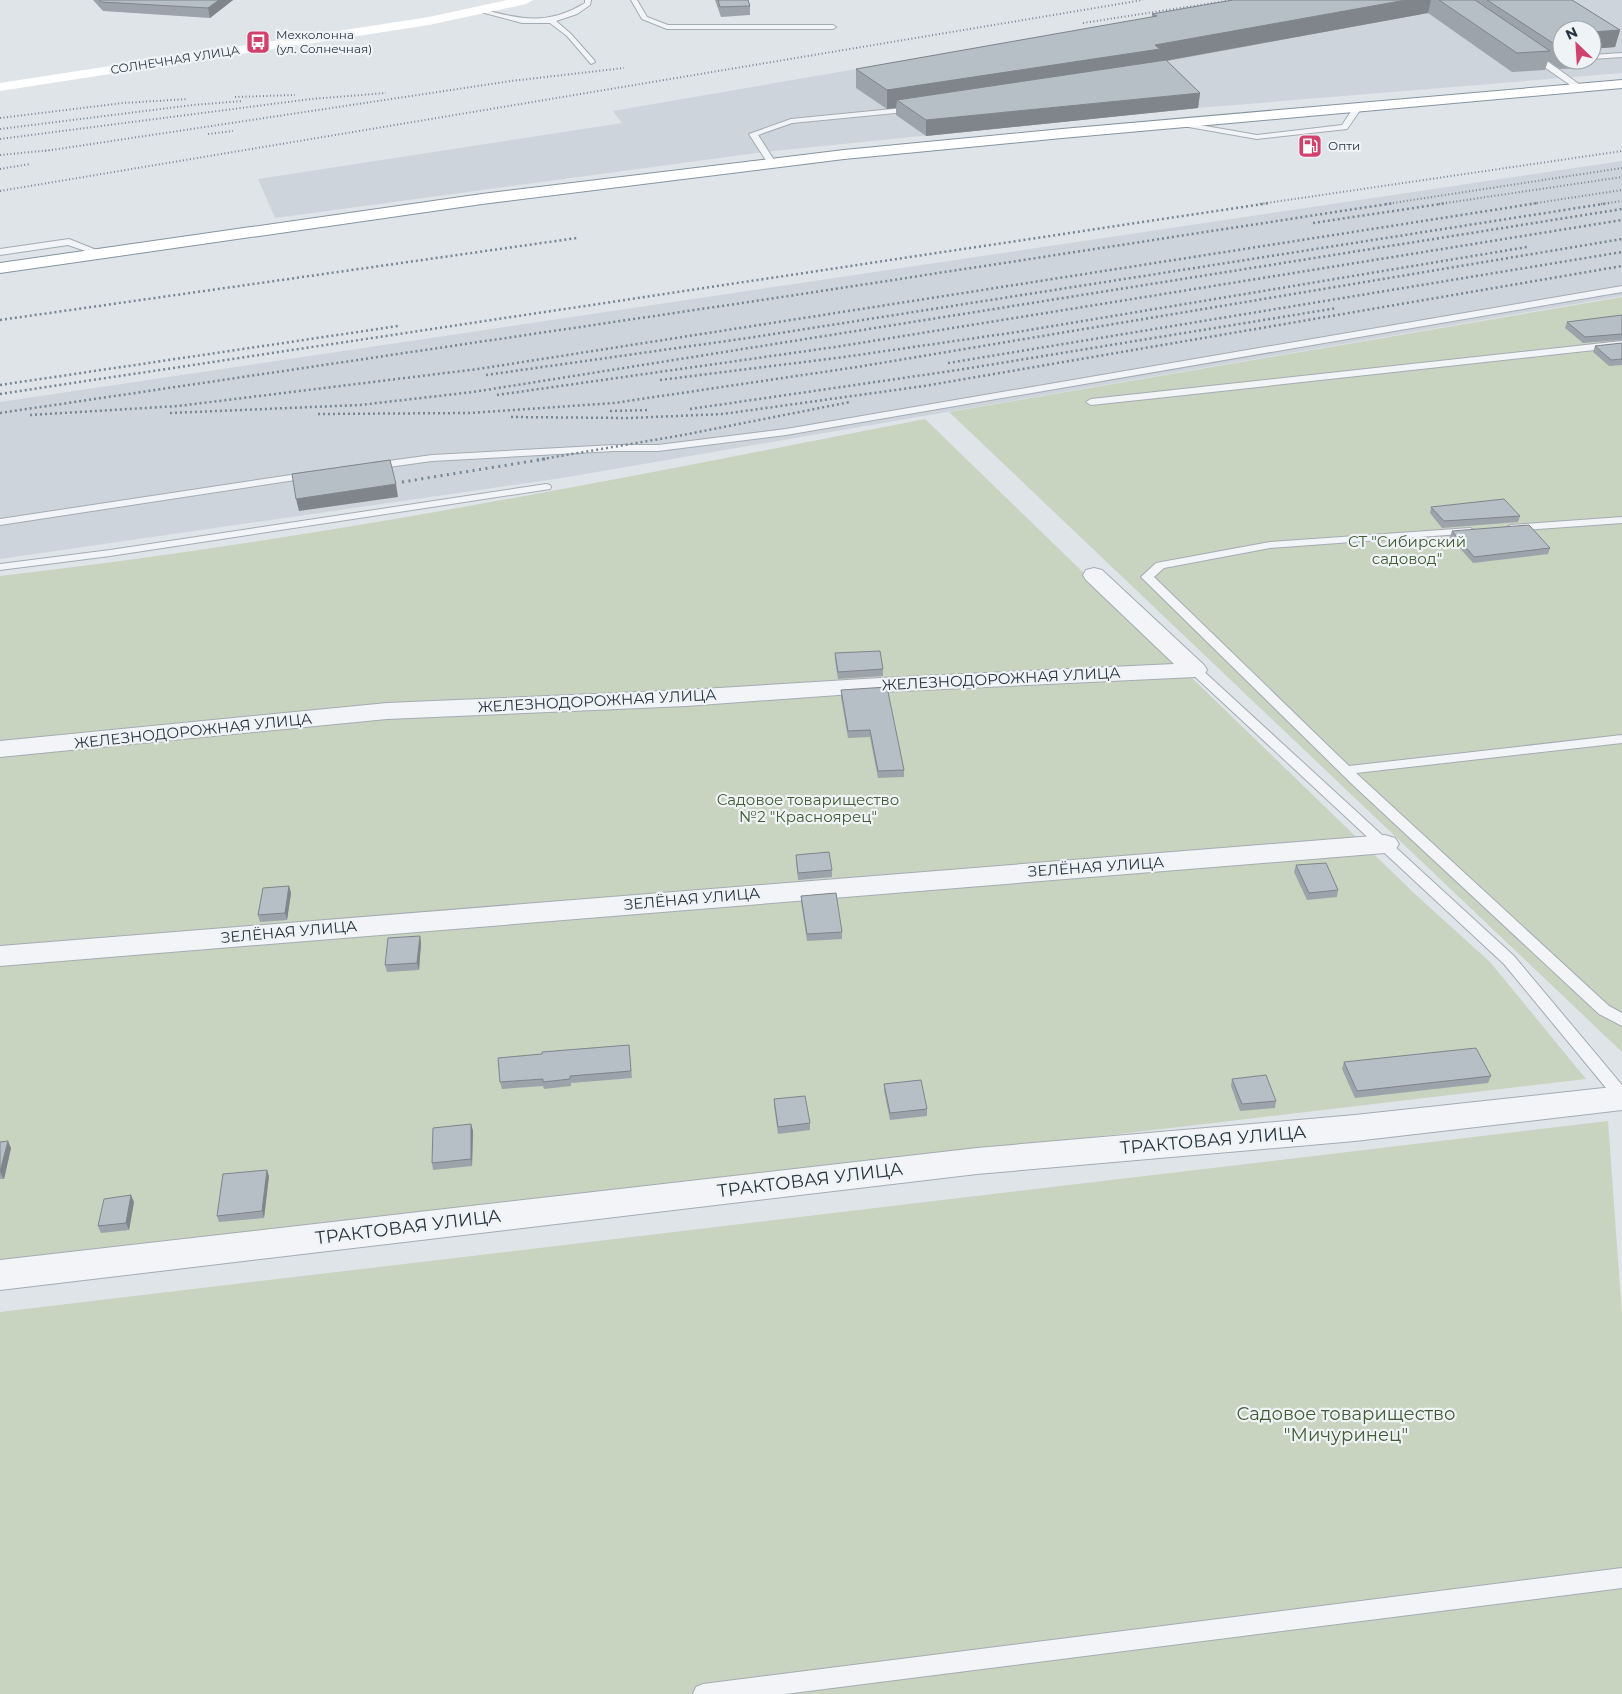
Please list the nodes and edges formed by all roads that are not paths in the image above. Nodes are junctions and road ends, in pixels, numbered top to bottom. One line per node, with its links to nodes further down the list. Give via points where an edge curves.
1 (526, 0): 4 (main road, СОЛНЕЧНАЯ УЛИЦА)
2 (588, 0): 5 (lane, via 588,4 578,11)
3 (634, 0): 6 (lane, via 644,18 667,26)
4 (480, 11): 5 (lane, via 519,22); 14 (main road, СОЛНЕЧНАЯ УЛИЦА)
5 (552, 21): 12 (lane, via 569,35)
6 (833, 27)
7 (1526, 50): 11 (lane)
8 (1622, 55): 9 (lane)
9 (1602, 56)
10 (1552, 60): 11 (lane)
11 (1542, 61): 15 (lane)
12 (591, 62)
13 (1622, 84): 15 (main road)
14 (0, 87)
15 (1579, 87): 17 (main road, via 989,139)
16 (924, 107): 17 (lane, via 791,121 753,134)
17 (772, 163): 19 (main road, via 543,191)
18 (0, 252): 19 (lane, via 69,242)
19 (100, 253): 20 (main road)
20 (0, 268)
21 (1622, 289): 24 (lane, via 786,432 658,448 432,458)
22 (1622, 344): 23 (lane)
23 (1091, 402)
24 (363, 468)
25 (324, 474): 28 (lane)
26 (546, 487): 29 (lane)
27 (1622, 520): 34 (lane, via 1270,545 1160,565 1147,577)
28 (0, 522)
29 (0, 567)
30 (1094, 575): 31 (street)
31 (1195, 670): 33 (street, ЖЕЛЕЗНОДОРОЖНАЯ УЛИЦА, via 387,711); 35 (lane)
32 (1622, 739): 34 (lane)
33 (0, 748)
34 (1346, 770): 37 (lane, via 1604,1010)
35 (1385, 844): 36 (street, ЗЕЛЁНАЯ УЛИЦА); 38 (lane, via 1509,960)
36 (0, 956)
37 (1622, 1020)
38 (1622, 1097): 39 (street, ТРАКТОВАЯ УЛИЦА, via 1355,1128 977,1160)
39 (0, 1275)
40 (1622, 1578): 41 (lane)
41 (703, 1694)

